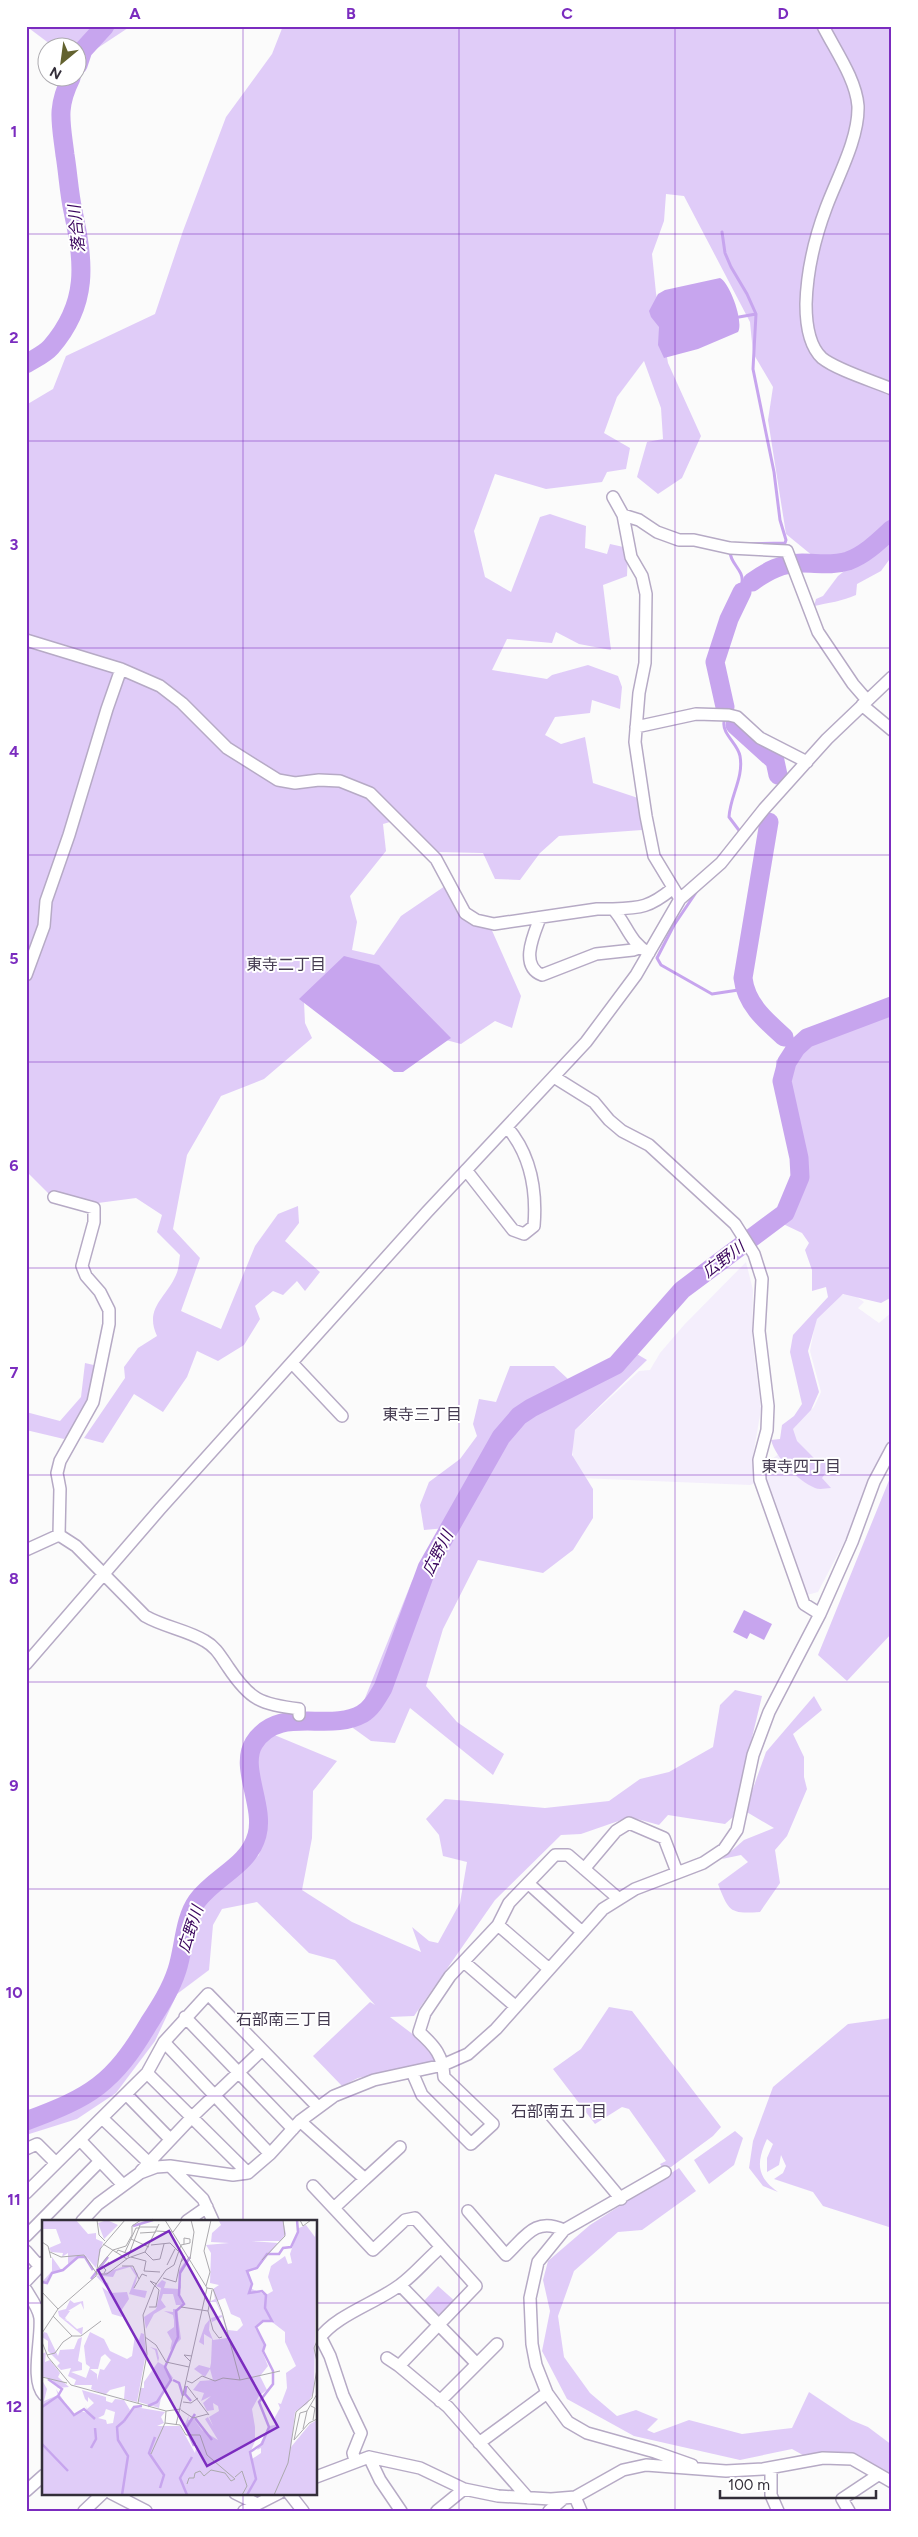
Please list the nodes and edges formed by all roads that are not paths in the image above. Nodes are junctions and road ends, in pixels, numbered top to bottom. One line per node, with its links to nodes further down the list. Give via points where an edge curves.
1 (823, 26): 2 (street, via 854,87 858,106 843,167 812,248 807,276 808,331 822,358)
2 (892, 389)
3 (613, 497): 4 (street)
4 (623, 515): 8 (street, via 679,540 730,548 787,550 818,632); 9 (street, via 631,557 642,576 646,594 645,663)
5 (26, 640): 6 (street)
6 (121, 669): 15 (street, via 160,686 227,748 278,780 296,783 340,781 370,793 436,859 465,913 476,920 494,924); 17 (street, via 46,901 44,926)
7 (892, 677): 8 (street)
8 (864, 702): 10 (street); 11 (street)
9 (636, 727): 11 (street, via 696,714 729,715 737,717 760,738); 12 (street, via 635,742 654,856)
10 (892, 730)
11 (807, 762): 13 (street, via 721,863)
12 (672, 889): 13 (street); 14 (street, via 644,908)
13 (680, 898): 16 (street)
14 (613, 909): 15 (street); 16 (street, via 620,916 628,935)
15 (540, 918): 16 (street, via 529,960 538,974 596,954)
16 (644, 950): 18 (street, via 619,1000)
17 (26, 975)
18 (554, 1078): 19 (street); 28 (street, via 594,1102 609,1120 649,1145 735,1224 754,1254 762,1279 760,1331 768,1406 759,1460 760,1480 804,1604)
19 (507, 1127): 20 (street); 20 (street, via 520,1143 533,1175 534,1226 524,1234 513,1230)
20 (466, 1170): 22 (street)
21 (54, 1197): 25 (street, via 94,1208 94,1222 82,1266 109,1310 93,1402 60,1460 57,1474 60,1489)
22 (293, 1364): 23 (street); 27 (street, via 160,1509)
23 (342, 1416)
24 (892, 1448): 28 (street, via 874,1482)
25 (59, 1535): 26 (street); 27 (street, via 76,1546)
26 (26, 1550)
27 (105, 1575): 29 (street); 30 (street, via 145,1616 205,1641 217,1650 238,1682 253,1697 267,1705 299,1709)
28 (820, 1614): 32 (street, via 763,1728 734,1835 715,1857)
29 (26, 1664)
30 (299, 1715)
31 (584, 1869): 32 (street, via 616,1831 630,1824 664,1838); 33 (street, via 568,1855 555,1855); 34 (street)
32 (677, 1872): 34 (street)
33 (529, 1884): 35 (street, via 508,1903); 36 (street)
34 (619, 1899): 36 (street, via 603,1909)
35 (498, 1925): 37 (street); 38 (street)
36 (582, 1932): 38 (street)
37 (464, 1962): 39 (street); 43 (street, via 450,1976 425,2013 419,2032 436,2048)
38 (549, 1969): 39 (street)
39 (516, 2006): 43 (street, via 482,2043 456,2061)
40 (185, 2017): 41 (street); 42 (street, via 208,1994); 44 (street)
41 (164, 2042): 46 (street); 48 (street)
42 (262, 2050): 44 (street); 49 (street)
43 (443, 2065): 45 (street); 45 (street, via 444,2077 493,2124 471,2144 422,2095)
44 (238, 2071): 48 (street); 53 (street)
45 (412, 2072): 49 (street, via 374,2080 334,2096)
46 (147, 2073): 47 (street); 51 (street)
47 (126, 2094): 52 (street); 54 (street)
48 (215, 2094): 51 (street); 58 (street)
49 (318, 2107): 53 (street)
50 (550, 2114): 70 (street)
51 (192, 2117): 54 (street); 65 (street)
52 (102, 2118): 55 (street); 60 (street)
53 (297, 2125): 58 (street); 66 (street)
54 (170, 2139): 60 (street)
55 (80, 2140): 59 (street); 61 (street)
56 (400, 2147): 66 (street)
57 (26, 2149): 61 (street, via 37,2144)
58 (270, 2154): 65 (street)
59 (100, 2161): 67 (street); 78 (street)
60 (148, 2162): 64 (street)
61 (56, 2163): 69 (street)
62 (170, 2166): 64 (street); 65 (street, via 233,2175); 71 (street)
63 (664, 2172): 70 (street)
64 (140, 2173): 67 (street)
65 (248, 2173)
66 (365, 2179): 72 (street)
67 (123, 2185): 74 (street)
68 (313, 2186): 72 (street)
69 (26, 2193)
70 (621, 2199): 77 (street)
71 (207, 2207): 75 (street); 76 (street)
72 (335, 2207): 79 (street, via 374,2250 405,2220 415,2218)
73 (468, 2211): 77 (street, via 506,2255 532,2229 550,2224)
74 (83, 2220)
75 (188, 2220)
76 (213, 2220)
77 (564, 2230): 93 (street, via 538,2262 530,2298 532,2344)
78 (26, 2236)
79 (440, 2248): 83 (street); 85 (street, via 476,2286)
80 (26, 2251): 81 (street)
81 (42, 2265): 82 (street)
82 (26, 2281)
83 (400, 2286): 85 (street); 87 (street, via 344,2319)
84 (26, 2290): 86 (street, via 40,2315)
85 (438, 2325): 90 (street); 91 (street)
86 (42, 2328): 92 (street, via 37,2373 38,2390)
87 (318, 2339): 97 (street, via 330,2356 343,2395 361,2433 353,2453)
88 (498, 2344): 90 (street)
89 (388, 2358): 91 (street)
90 (478, 2364): 94 (street)
91 (399, 2366): 94 (street)
92 (42, 2393)
93 (547, 2393): 95 (street); 99 (street, via 568,2422 587,2433)
94 (440, 2401): 95 (street)
95 (479, 2443): 111 (street)
96 (369, 2457): 97 (street); 104 (street, via 420,2468); 118 (street)
97 (355, 2461): 101 (street)
98 (771, 2468): 99 (street); 100 (street, via 823,2458 852,2459); 122 (street, via 771,2495)
99 (705, 2470): 112 (street, via 646,2465 623,2470)
100 (878, 2475): 103 (street); 123 (street, via 842,2499)
101 (318, 2476)
102 (42, 2477): 105 (street)
103 (892, 2482)
104 (464, 2489): 111 (street); 119 (street)
105 (26, 2491)
106 (102, 2494): 114 (street)
107 (112, 2494): 115 (street)
108 (237, 2494): 113 (street)
109 (277, 2494): 113 (street)
110 (290, 2494): 117 (street)
111 (528, 2498): 112 (street)
112 (569, 2498): 120 (street); 121 (street)
113 (256, 2504): 116 (street)
114 (84, 2511)
115 (146, 2511)
116 (244, 2511)
117 (303, 2511)
118 (401, 2511)
119 (437, 2511)
120 (549, 2511)
121 (581, 2511)
122 (778, 2511)
123 (849, 2511)

